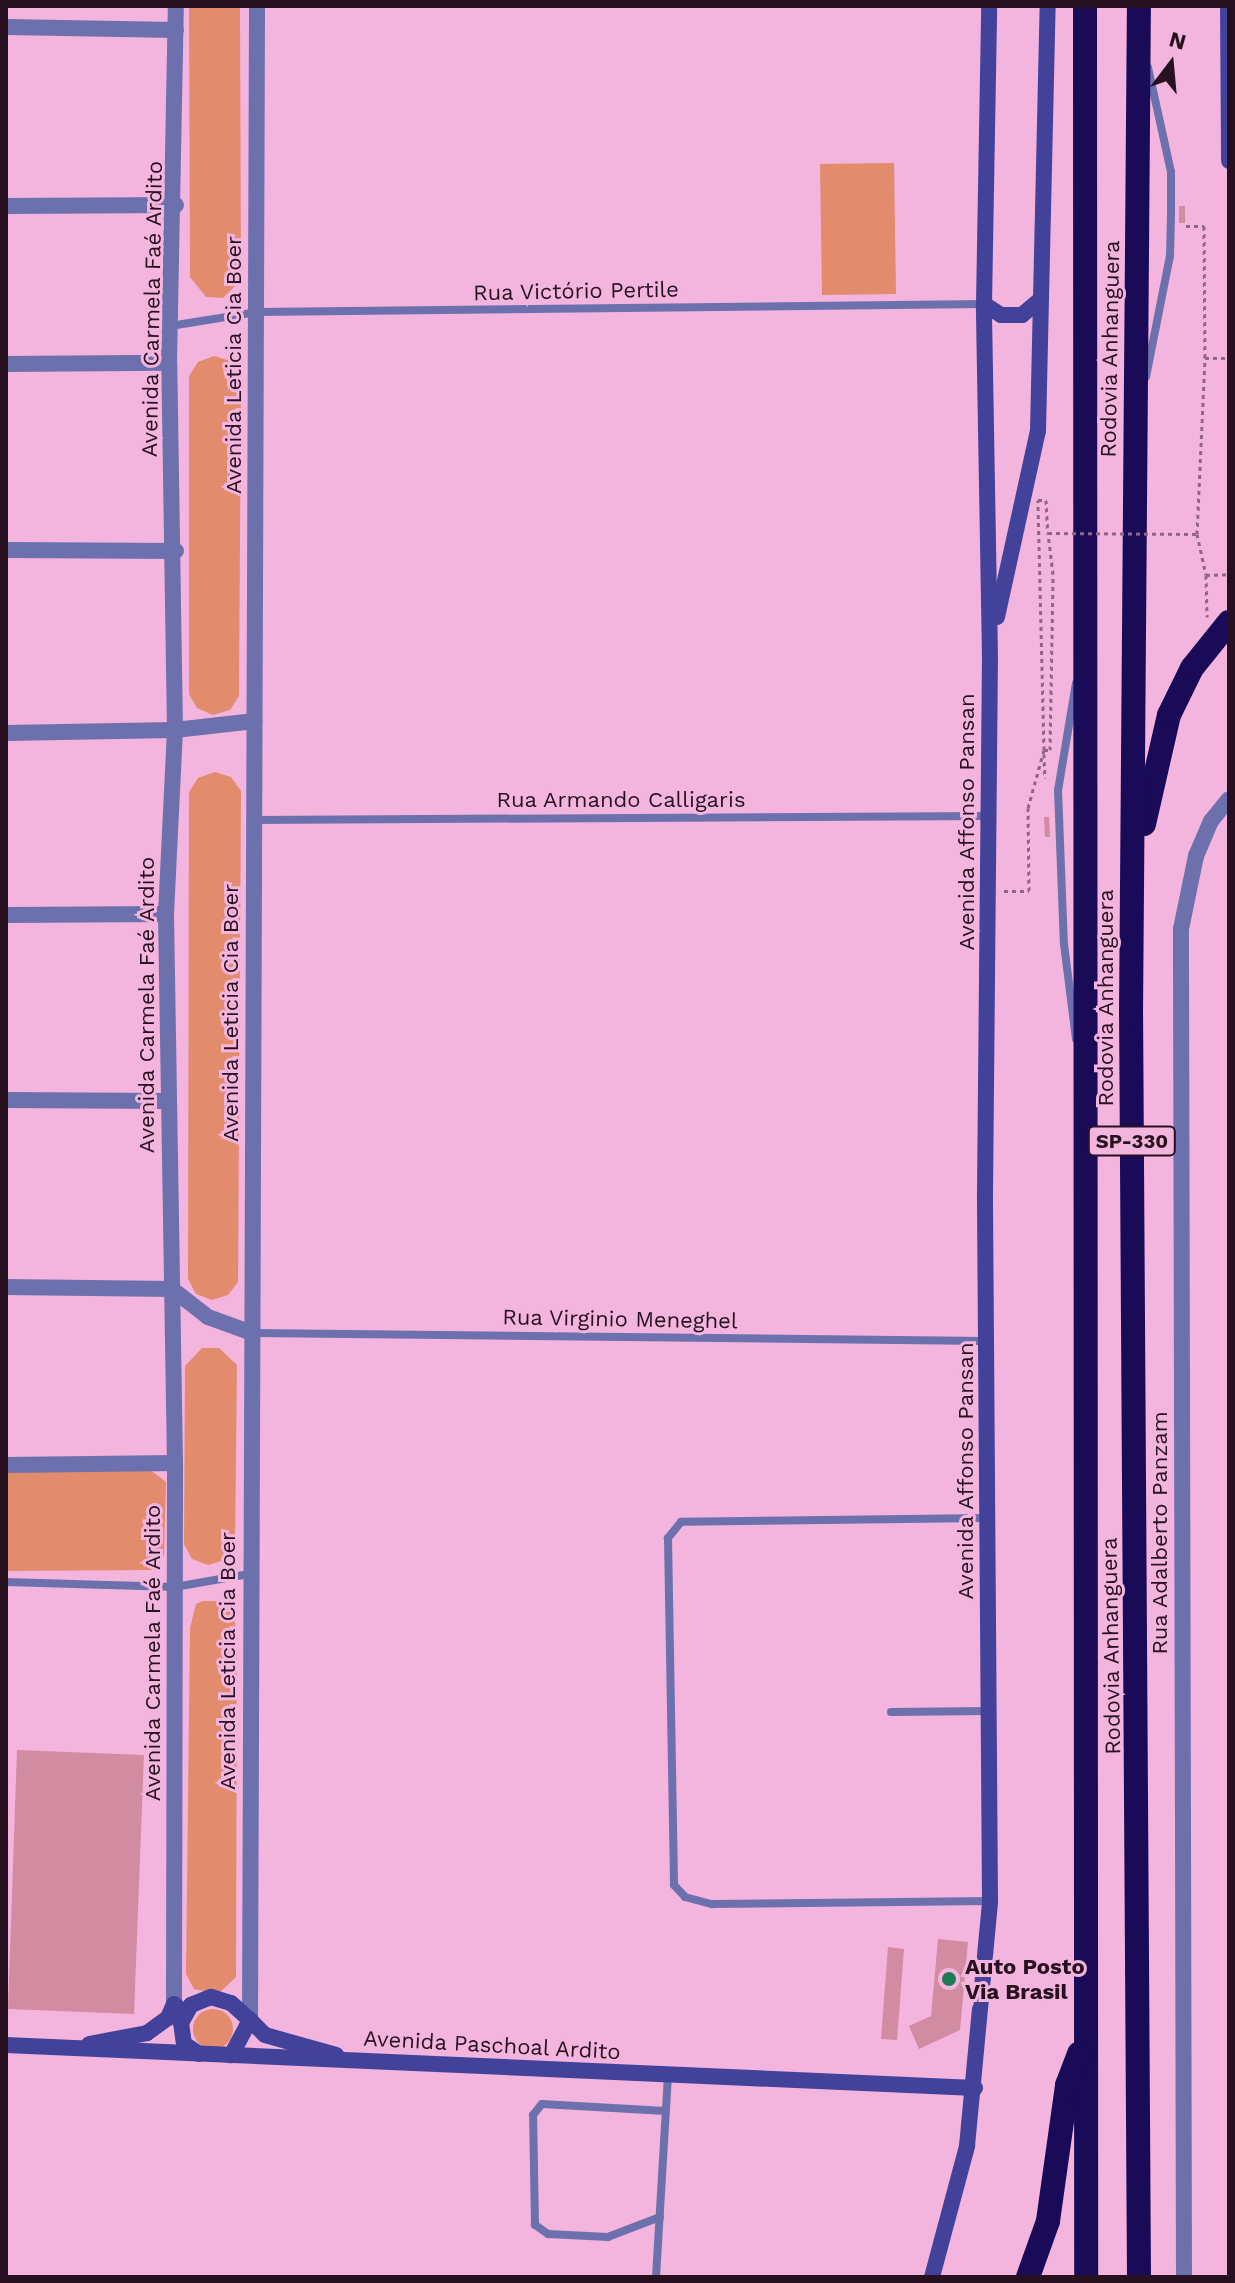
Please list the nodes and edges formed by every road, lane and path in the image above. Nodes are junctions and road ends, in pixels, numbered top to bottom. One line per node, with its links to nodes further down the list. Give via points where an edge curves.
1 (176, 6): 11 (street, Avenida Carmela Faé Ardito)
2 (257, 6): 20 (street, Avenida Leticia Cia Boer)
3 (989, 6): 12 (main road, Avenida Affonso Pansan)
4 (1000, 6): 12 (main road, Avenida Affonso Pansan)
5 (1038, 6): 13 (main road, Avenida Affonso Pansan)
6 (1048, 6): 13 (main road, Avenida Affonso Pansan)
7 (1085, 6): 65 (highway, Rodovia Anhanguera / SP-330)
8 (1228, 6): 14 (main road)
9 (1139, 15): 26 (highway, Rodovia Anhanguera / SP-330); 26 (lane, via 1171,172 1171,228)
10 (6, 27): 11 (street)
11 (176, 30): 15 (street, Avenida Carmela Faé Ardito)
12 (990, 83): 19 (main road, Avenida Affonso Pansan)
13 (1049, 86): 18 (main road, Avenida Affonso Pansan)
14 (1229, 161)
15 (176, 205): 16 (street); 21 (street, Avenida Carmela Faé Ardito)
16 (6, 206)
17 (1186, 226): 22 (path, via 1204,226)
18 (1040, 300): 19 (main road, via 1022,315 1001,315); 35 (main road, Avenida Affonso Pansan, via 1038,431 1007,553)
19 (984, 304): 20 (lane, Rua Victório Pertile); 35 (main road, Avenida Affonso Pansan)
20 (257, 312): 21 (lane, Rua Victório Pertile); 36 (street, Avenida Leticia Cia Boer)
21 (170, 326): 24 (street, Avenida Carmela Faé Ardito)
22 (1205, 358): 23 (path); 28 (path, bridge)
23 (1229, 358)
24 (169, 363): 25 (street); 30 (street, Avenida Carmela Faé Ardito)
25 (6, 364)
26 (1135, 433): 47 (highway, Rodovia Anhanguera / SP-330)
27 (1048, 533): 28 (path, bridge); 39 (path, via 1053,590 1050,750); 39 (path, bridge, via 1046,500 1038,500)
28 (1197, 534): 32 (path)
29 (6, 550): 30 (street)
30 (176, 551): 37 (street, Avenida Carmela Faé Ardito)
31 (1229, 574): 32 (path)
32 (1206, 575): 34 (path)
33 (1229, 622): 34 (highway)
34 (1208, 649): 47 (highway, via 1169,715 1158,751 1145,816)
35 (990, 658): 42 (main road, Avenida Affonso Pansan)
36 (254, 721): 37 (street); 43 (street, Avenida Leticia Cia Boer)
37 (175, 730): 38 (street); 45 (street, Avenida Carmela Faé Ardito)
38 (6, 733)
39 (1044, 750): 40 (path); 44 (path, via 1028,808 1029,891)
40 (1046, 785)
41 (1229, 799): 80 (street, Rua Adalberto Panzam, via 1211,821 1196,856 1181,929)
42 (989, 816): 43 (lane, Rua Armando Calligaris); 44 (main road, Avenida Affonso Pansan)
43 (253, 820): 52 (street, Avenida Leticia Cia Boer)
44 (988, 892): 53 (main road, Avenida Affonso Pansan)
45 (166, 914): 46 (street); 49 (street, Avenida Carmela Faé Ardito)
46 (6, 915)
47 (1131, 1014): 79 (highway, Rodovia Anhanguera / SP-330)
48 (6, 1100): 49 (street)
49 (167, 1101): 51 (street, Avenida Carmela Faé Ardito)
50 (6, 1287): 51 (street)
51 (172, 1289): 52 (street, via 208,1317); 54 (street, Avenida Carmela Faé Ardito)
52 (252, 1333): 53 (lane, Rua Virginio Meneghel); 57 (street, Avenida Leticia Cia Boer)
53 (987, 1341): 56 (main road, Avenida Affonso Pansan)
54 (175, 1463): 55 (street); 59 (street, Avenida Carmela Faé Ardito)
55 (6, 1465)
56 (988, 1518): 60 (main road, Avenida Affonso Pansan); 62 (lane, via 681,1522 673,1526 668,1554 672,1868 674,1885 685,1897 712,1904)
57 (249, 1574): 59 (lane); 64 (street, Avenida Leticia Cia Boer)
58 (6, 1582): 59 (lane)
59 (175, 1587): 63 (street, Avenida Carmela Faé Ardito)
60 (988, 1711): 61 (lane); 62 (main road, Avenida Affonso Pansan)
61 (891, 1712)
62 (990, 1901): 72 (main road, Avenida Affonso Pansan)
63 (179, 2009): 64 (main road, via 200,1999 221,1998); 67 (main road, via 158,2027 96,2040); 68 (main road, via 184,2044)
64 (250, 2020): 69 (main road); 70 (main road, via 265,2035)
65 (1085, 2040): 77 (highway, via 1067,2085 1048,2221); 78 (highway, Rodovia Anhanguera / SP-330)
66 (6, 2045): 67 (main road, Avenida Paschoal Ardito)
67 (81, 2049): 68 (main road, Avenida Paschoal Ardito)
68 (199, 2054): 69 (main road, Avenida Paschoal Ardito)
69 (231, 2055): 70 (main road, Avenida Paschoal Ardito)
70 (348, 2061): 71 (main road, Avenida Paschoal Ardito)
71 (668, 2075): 72 (main road, Avenida Paschoal Ardito); 73 (lane)
72 (975, 2088): 76 (main road, Avenida Affonso Pansan, via 967,2146)
73 (666, 2111): 74 (lane); 74 (lane, via 542,2104 533,2115 535,2225 548,2234 608,2237)
74 (660, 2217): 75 (lane)
75 (656, 2277)
76 (932, 2277)
77 (1028, 2277)
78 (1086, 2277)
79 (1139, 2277)
80 (1184, 2277)

